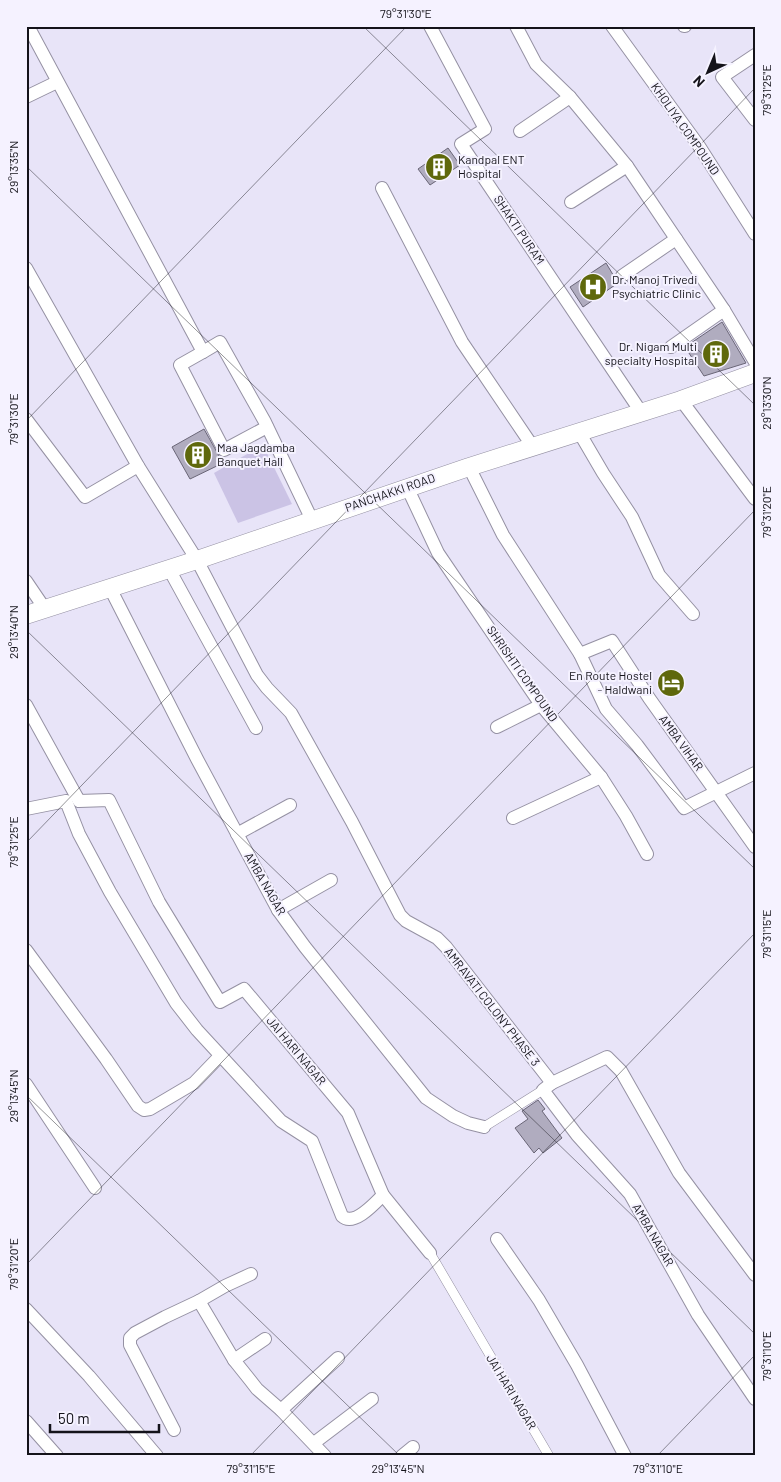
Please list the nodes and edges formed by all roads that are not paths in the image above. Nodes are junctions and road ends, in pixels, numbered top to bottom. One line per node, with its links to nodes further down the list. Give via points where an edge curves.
1 (28, 26): 6 (street)
2 (430, 26): 24 (street, SHAKTI PURAM, via 485,129 461,144)
3 (516, 26): 8 (street, via 536,64)
4 (612, 26): 14 (street, KHOLIYA COMPOUND, via 699,146)
5 (755, 55): 9 (street, via 722,77)
6 (57, 82): 7 (street); 20 (street)
7 (26, 97)
8 (570, 97): 10 (street); 11 (street)
9 (755, 120)
10 (520, 131)
11 (627, 166): 13 (street); 15 (street)
12 (382, 188): 28 (street, via 462,342)
13 (571, 202)
14 (755, 234)
15 (676, 240): 17 (street); 18 (street)
16 (26, 268): 29 (street, AMRAVATI COLONY PHASE 3)
17 (622, 276)
18 (724, 310): 19 (street); 21 (street)
19 (671, 347)
20 (203, 352): 26 (street, via 220,342); 26 (street, via 180,365 224,450)
21 (755, 362)
22 (755, 373): 23 (main road, PANCHAKKI ROAD)
23 (681, 400): 24 (main road, PANCHAKKI ROAD); 32 (street)
24 (640, 412): 27 (main road, PANCHAKKI ROAD)
25 (26, 419): 29 (street, via 86,497)
26 (267, 427): 33 (street)
27 (579, 432): 28 (main road, PANCHAKKI ROAD); 39 (street, via 632,517 659,575)
28 (533, 447): 30 (main road, PANCHAKKI ROAD)
29 (138, 466): 34 (street, AMRAVATI COLONY PHASE 3)
30 (469, 467): 31 (main road, PANCHAKKI ROAD); 41 (street, via 503,535)
31 (407, 487): 33 (main road, PANCHAKKI ROAD); 43 (street, SHRISHTI COMPOUND, via 438,554)
32 (755, 498)
33 (312, 520): 34 (main road, PANCHAKKI ROAD)
34 (197, 560): 35 (main road, PANCHAKKI ROAD); 62 (street, AMRAVATI COLONY PHASE 3, via 258,674 291,713 400,915 446,947)
35 (169, 569): 37 (main road, PANCHAKKI ROAD); 45 (street)
36 (26, 581): 38 (street)
37 (110, 588): 38 (main road, PANCHAKKI ROAD); 54 (street, AMBA NAGAR)
38 (45, 609): 40 (main road, PANCHAKKI ROAD)
39 (693, 614)
40 (26, 615)
41 (580, 654): 48 (street, AMBA VIHAR, via 612,642); 48 (street, via 606,709 684,808)
42 (26, 705): 49 (street)
43 (541, 705): 44 (street); 47 (street, SHRISHTI COMPOUND)
44 (497, 727)
45 (256, 728)
46 (755, 774): 48 (street)
47 (601, 777): 52 (street); 56 (street, SHRISHTI COMPOUND)
48 (717, 792): 53 (street, AMBA VIHAR)
49 (72, 801): 51 (street); 60 (street, via 79,834 110,892 176,1003); 65 (street, JAI HARI NAGAR, via 109,800 159,902 220,1002 244,989 348,1113)
50 (290, 805): 54 (street)
51 (26, 809)
52 (513, 818)
53 (751, 831): 55 (street, AMBA VIHAR)
54 (237, 834): 58 (street, AMBA NAGAR)
55 (755, 846)
56 (647, 854)
57 (332, 880): 58 (street)
58 (278, 910): 63 (street, AMBA NAGAR, via 426,1098 468,1124)
59 (26, 950): 60 (street, via 144,1110 194,1083)
60 (220, 1056): 65 (street, via 281,1121 312,1141 346,1220 371,1208)
61 (26, 1084): 64 (street)
62 (547, 1087): 63 (street); 69 (street, via 607,1057 621,1071 679,1174); 76 (street, AMBA NAGAR, via 577,1135 630,1194 698,1315)
63 (484, 1127)
64 (95, 1188)
65 (383, 1194): 67 (street, JAI HARI NAGAR)
66 (497, 1239): 87 (street, via 539,1300)
67 (430, 1253): 86 (street, JAI HARI NAGAR)
68 (251, 1274): 70 (street)
69 (755, 1275)
70 (200, 1301): 74 (street); 79 (street, via 134,1333 130,1338 130,1345)
71 (26, 1308): 83 (street)
72 (264, 1339): 74 (street)
73 (338, 1358): 77 (street)
74 (234, 1360): 77 (street, via 257,1389)
75 (372, 1399): 80 (street)
76 (755, 1399)
77 (281, 1410): 80 (street)
78 (26, 1421): 82 (street)
79 (174, 1430)
80 (314, 1443): 84 (street)
81 (413, 1448): 85 (street)
82 (57, 1456)
83 (157, 1456)
84 (325, 1456)
85 (402, 1456)
86 (549, 1456)
87 (625, 1456)

